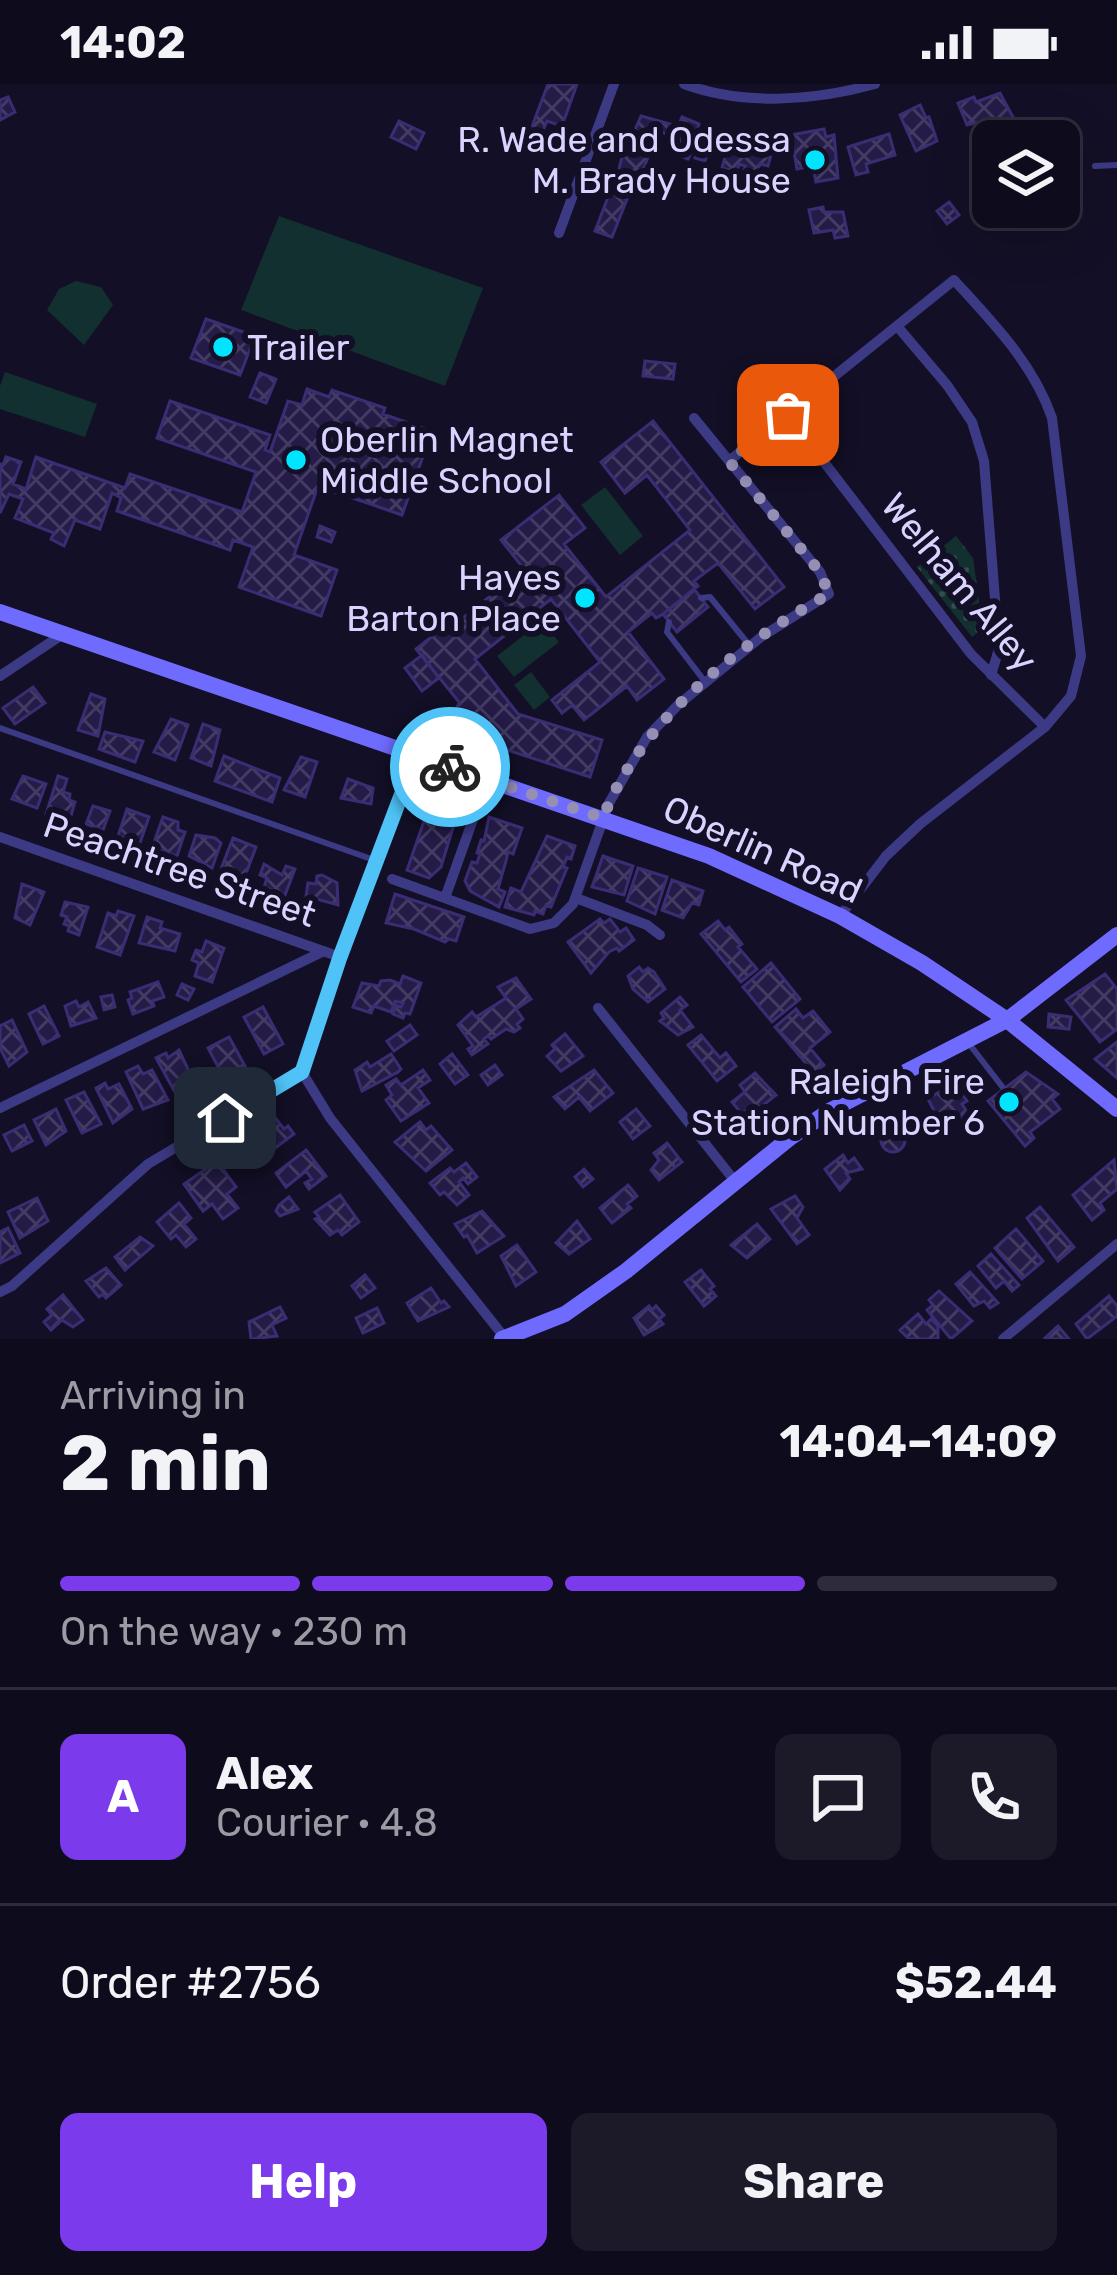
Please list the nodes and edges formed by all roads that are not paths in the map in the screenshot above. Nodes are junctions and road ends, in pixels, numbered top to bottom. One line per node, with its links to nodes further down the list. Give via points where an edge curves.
1 (614, 84): 6 (street)
2 (684, 84): 3 (street, via 769,99)
3 (875, 84)
4 (1117, 165): 5 (lane)
5 (1095, 166)
6 (559, 233)
7 (897, 326): 8 (street); 16 (street, via 972,422 984,461 999,649); 19 (street, via 954,280 1042,390 1081,656 1071,696)
8 (788, 415): 10 (street); 16 (street, Welham Alley)
9 (694, 418): 10 (street)
10 (729, 461): 15 (street, via 820,572 829,594)
11 (701, 598): 15 (lane, via 710,597)
12 (0, 612): 14 (main road, Oberlin Road)
13 (669, 622): 18 (lane, via 667,632)
14 (63, 634): 17 (street); 21 (main road, Oberlin Road)
15 (750, 646): 18 (street)
16 (991, 675): 19 (street, Welham Alley)
17 (0, 676)
18 (706, 682): 23 (street, via 647,737)
19 (1045, 727): 29 (street, via 920,824)
20 (0, 728): 25 (lane)
21 (416, 756): 23 (main road, Oberlin Road); 25 (street)
22 (476, 812): 27 (street)
23 (603, 818): 28 (street); 29 (main road, Oberlin Road)
24 (0, 837): 32 (street, Peachtree Street)
25 (376, 860): 33 (street)
26 (392, 879): 27 (street)
27 (445, 898): 28 (street, via 530,929 554,923)
28 (576, 898): 30 (street)
29 (840, 916): 35 (main road, Oberlin Road)
30 (660, 935)
31 (1117, 935): 35 (main road)
32 (324, 952): 33 (street, Peachtree Street); 39 (street)
33 (340, 957): 37 (street)
34 (598, 1008): 41 (street)
35 (1007, 1020): 36 (main road); 40 (main road, Oberlin Road)
36 (968, 1042): 38 (lane); 41 (main road, via 831,1110)
37 (302, 1072): 43 (street, via 148,1164); 44 (street)
38 (1004, 1089)
39 (0, 1108)
40 (1117, 1109)
41 (734, 1180): 44 (main road, via 580,1303)
42 (1117, 1244): 45 (street)
43 (0, 1292)
44 (503, 1338)
45 (1003, 1339)

